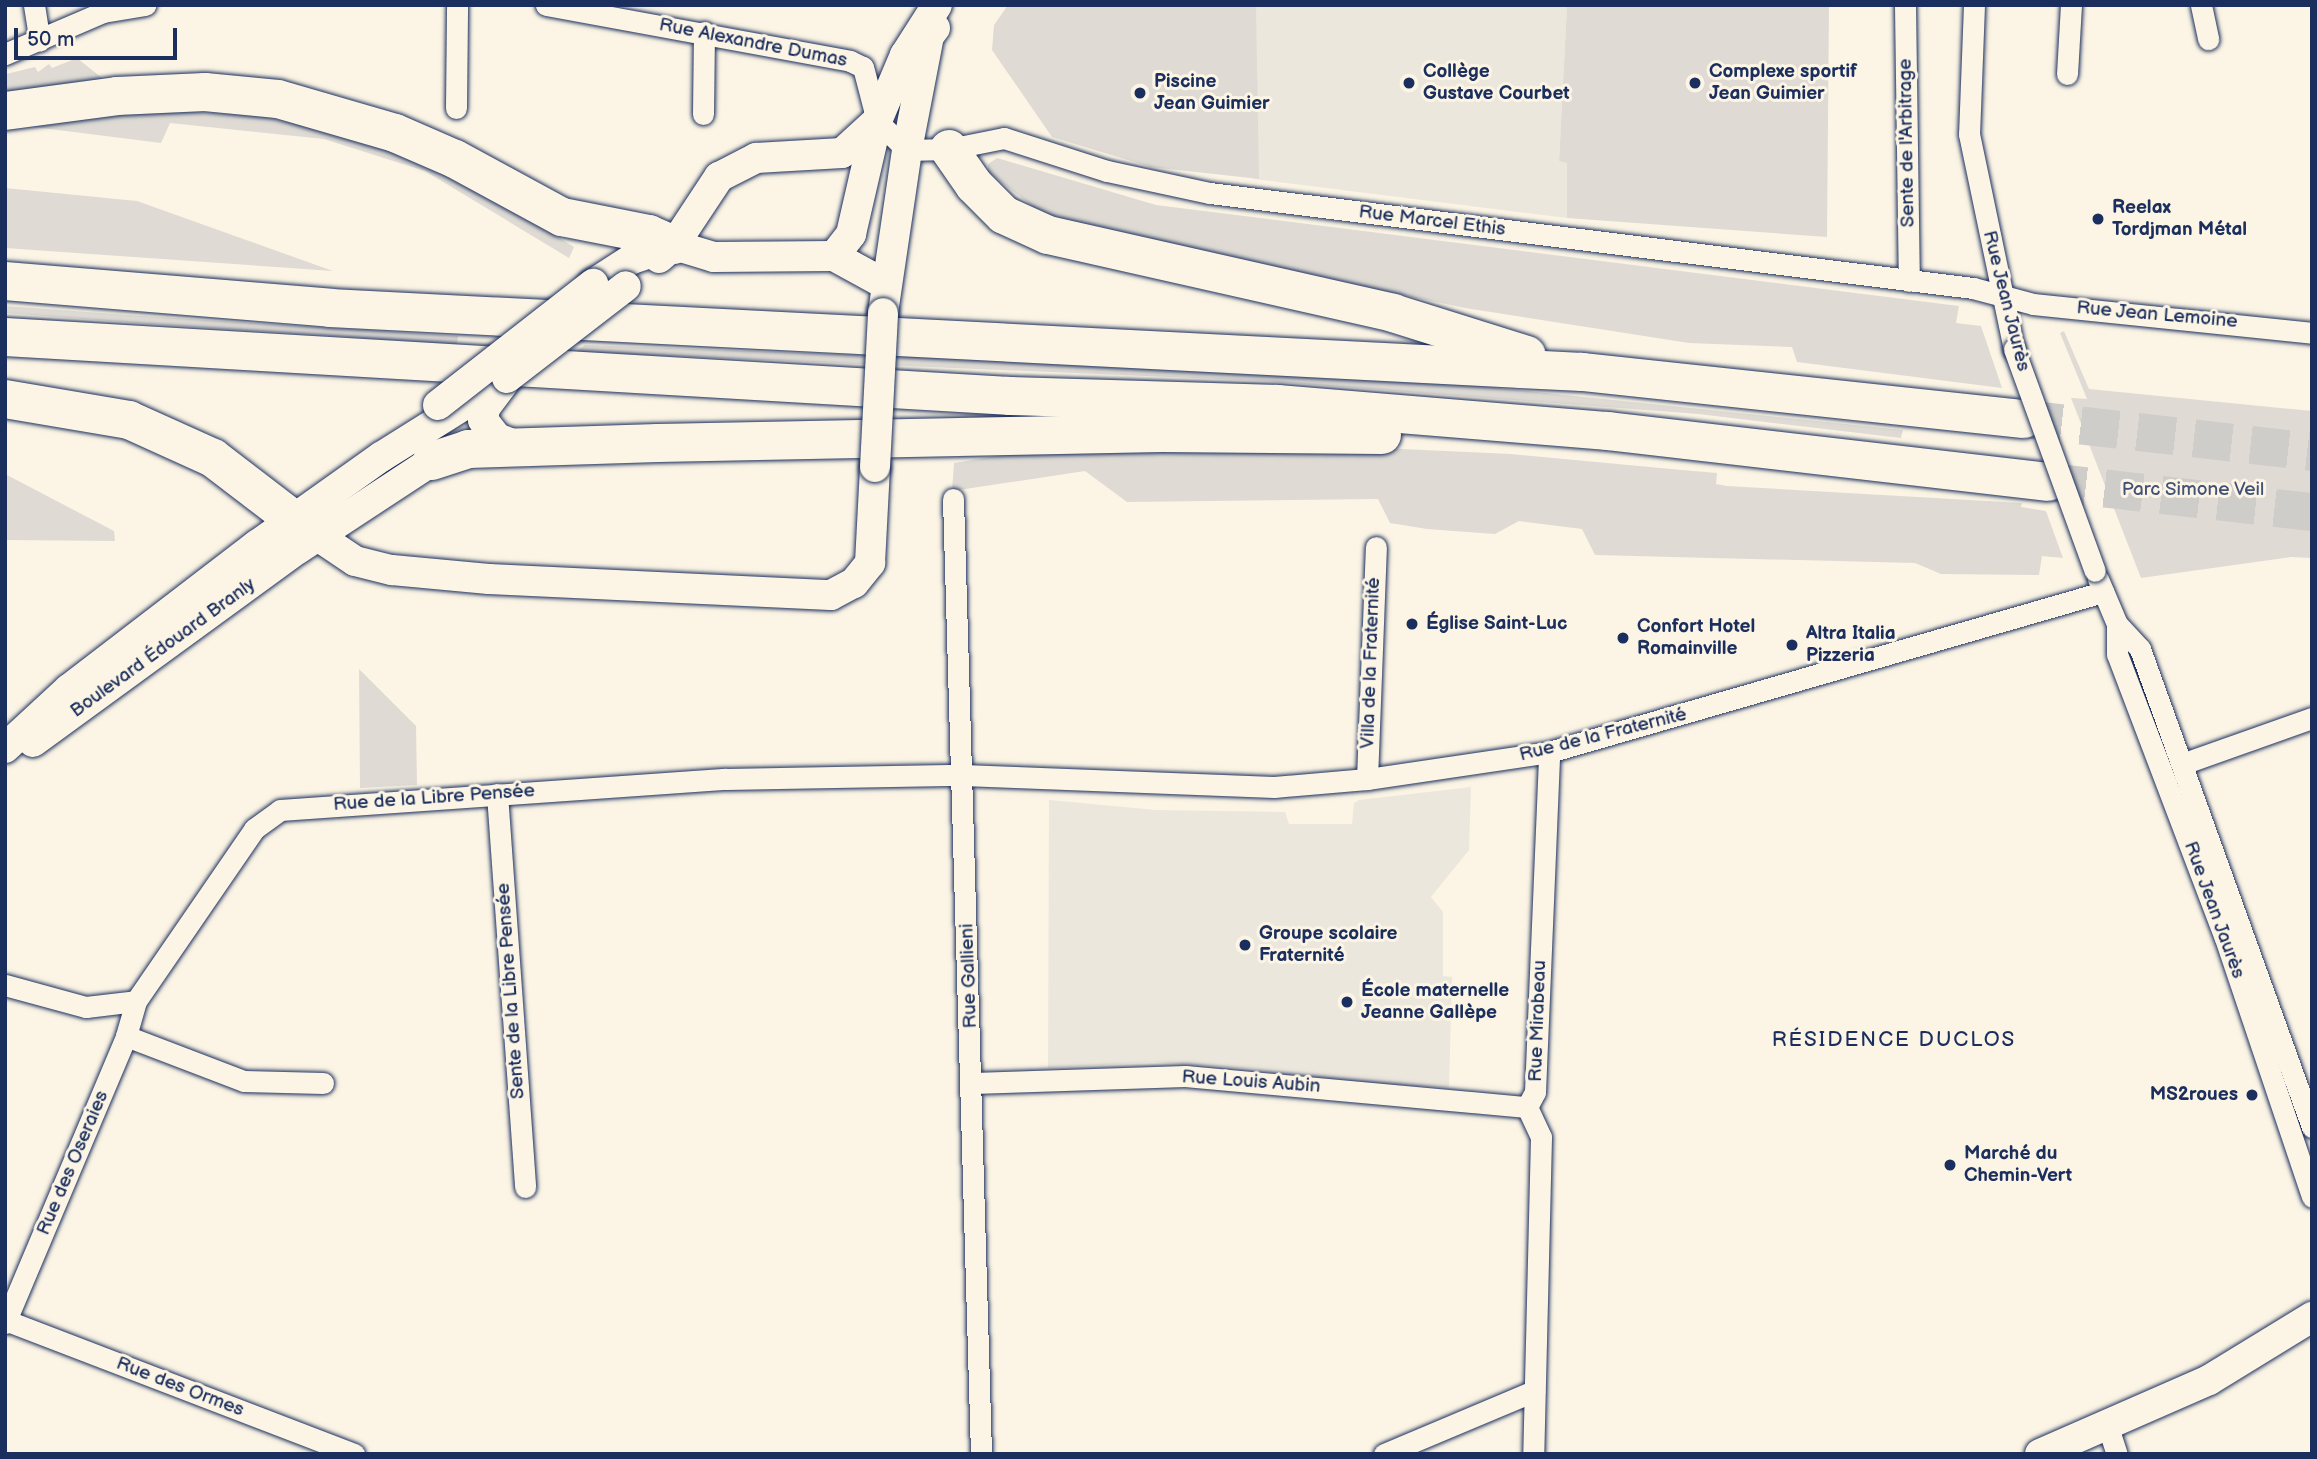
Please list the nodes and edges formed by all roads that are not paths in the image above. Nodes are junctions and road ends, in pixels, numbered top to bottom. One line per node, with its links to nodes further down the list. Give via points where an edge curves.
1 (34, 5): 13 (street)
2 (145, 5): 13 (street, via 103,12)
3 (457, 5): 16 (street)
4 (545, 5): 11 (street, Rue Alexandre Dumas)
5 (937, 5): 19 (street, via 905,55)
6 (952, 5): 21 (street, via 929,36)
7 (1905, 5): 25 (street, Sente de l'Arbitrage)
8 (1974, 5): 26 (street, Rue Jean Jaurès, via 1969,134)
9 (2071, 5): 15 (street)
10 (2201, 5): 12 (street)
11 (704, 32): 18 (street); 19 (street, Rue Alexandre Dumas, via 863,67)
12 (2208, 39)
13 (40, 41): 14 (street)
14 (5, 54)
15 (2067, 74)
16 (456, 108)
17 (5, 111): 22 (highway, via 117,96 205,92 278,99 395,133 456,159 562,217 649,234)
18 (704, 114)
19 (877, 121): 21 (street); 22 (street, via 842,153 756,159 719,177); 23 (street, via 851,234)
20 (949, 149): 21 (street, Rue Marcel Ethis); 25 (street, Rue Marcel Ethis, via 1004,138 1107,171 1210,193); 30 (highway, via 974,185 1004,215 1048,235 1393,313)
21 (907, 150): 27 (street)
22 (674, 245): 23 (street, via 714,257); 32 (street, bridge, via 507,378); 32 (street, bridge, via 632,259 593,284)
23 (834, 257): 27 (street)
24 (5, 281): 30 (highway, via 330,308)
25 (1909, 281): 26 (street, Rue Marcel Ethis)
26 (2003, 295): 28 (street, Rue Jean Lemoine, via 2033,304); 41 (street, Rue Jean Jaurès, bridge, via 2014,349)
27 (884, 298): 39 (street, bridge, via 870,564 854,583 831,594 489,579 392,570 355,561)
28 (2312, 333)
29 (5, 337): 33 (highway, via 1010,396 1278,404)
30 (1582, 372): 34 (highway)
31 (5, 399): 39 (highway, via 129,420 213,458)
32 (461, 406): 35 (street, via 487,430); 39 (street, via 382,457)
33 (1428, 415): 35 (highway, via 1388,436 1162,433); 37 (highway)
34 (2024, 419)
35 (523, 449): 36 (highway, via 468,449)
36 (432, 461): 39 (street)
37 (2048, 482)
38 (953, 499): 48 (street, Rue Gallieni)
39 (306, 528): 44 (street, Boulevard Édouard Branly, via 69,689); 46 (street, Boulevard Édouard Branly, via 44,736)
40 (1376, 547): 49 (street, Villa de la Fraternité)
41 (2103, 592): 42 (street, Rue Jean Jaurès); 45 (street, Rue de la Fraternité)
42 (2117, 624): 47 (street, Rue Jean Jaurès, via 2140,649); 59 (street, Rue Jean Jaurès, via 2117,654 2225,938)
43 (2312, 718): 47 (street)
44 (5, 748)
45 (1549, 752): 49 (street, Rue de la Fraternité); 56 (street, Rue Mirabeau, via 1535,1092)
46 (5, 757)
47 (2182, 764): 57 (street, Rue Jean Jaurès)
48 (963, 775): 49 (street, Rue de la Fraternité, via 1274,787); 50 (street, Rue de la Libre Pensée, via 726,779); 55 (street, Rue Gallieni)
49 (1367, 779)
50 (497, 794): 52 (street, Rue de la Libre Pensée, via 280,810 254,829); 58 (street, Sente de la Libre Pensée)
51 (5, 985): 52 (street, via 86,1007)
52 (136, 1001): 53 (street, Rue des Oseraies)
53 (126, 1036): 54 (street, via 244,1081); 61 (street, Rue des Oseraies)
54 (323, 1083)
55 (973, 1083): 56 (street, Rue Louis Aubin, via 1185,1076); 66 (street, Rue Gallieni)
56 (1527, 1107): 62 (street, Rue Mirabeau, via 1541,1138)
57 (2312, 1127)
58 (525, 1187)
59 (2312, 1197)
60 (2312, 1317): 63 (street)
61 (6, 1321): 65 (street, Rue des Ormes)
62 (1534, 1391): 67 (street); 68 (street, Rue Mirabeau)
63 (2112, 1440): 64 (street)
64 (2057, 1450)
65 (354, 1454)
66 (981, 1454)
67 (1384, 1454)
68 (1533, 1454)

